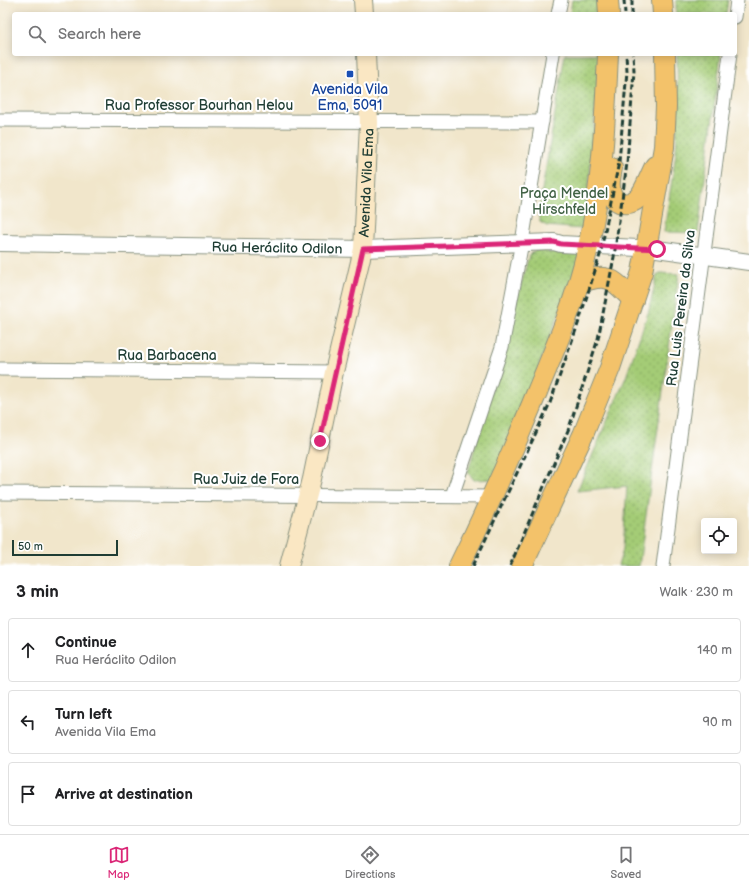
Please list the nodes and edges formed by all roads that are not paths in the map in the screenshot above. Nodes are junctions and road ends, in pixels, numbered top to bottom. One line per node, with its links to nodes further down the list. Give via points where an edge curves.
1 (363, 0): 6 (main road)
2 (560, 0): 7 (street)
3 (608, 0): 8 (main road)
4 (662, 0): 9 (main road)
5 (737, 0): 10 (street)
6 (364, 12)
7 (558, 12)
8 (609, 12)
9 (663, 12)
10 (736, 12)
11 (366, 56): 19 (main road, Avenida Vila Ema)
12 (552, 56): 18 (street)
13 (610, 56): 20 (main road, via 613,155 610,187 616,201 625,204 640,197)
14 (610, 56): 22 (main road, via 598,192)
15 (665, 56): 20 (main road)
16 (730, 56): 26 (street, Rua Luis Pereira da Silva)
17 (0, 120): 19 (street, Rua Professor Bourhan Helou)
18 (542, 122): 19 (street, Rua Professor Bourhan Helou); 21 (street)
19 (369, 123): 24 (main road, Avenida Vila Ema)
20 (664, 147): 25 (main road)
21 (522, 242): 22 (street, Rua Heráclito Odilon); 24 (street, Rua Heráclito Odilon); 34 (street, via 502,347)
22 (589, 242): 25 (street, Rua Heráclito Odilon); 28 (main road)
23 (0, 243): 24 (street, Rua Heráclito Odilon)
24 (363, 249): 31 (main road, Avenida Vila Ema)
25 (647, 249): 26 (street, Rua Heráclito Odilon); 29 (main road)
26 (704, 256): 27 (street, Rua Heráclito Odilon); 39 (street, Rua Luis Pereira da Silva)
27 (749, 262)
28 (579, 284): 29 (main road, via 596,277 606,277 615,282); 35 (main road, via 570,312)
29 (633, 300): 38 (main road, via 610,368 583,435)
30 (0, 369): 31 (street, Rua Barbacena)
31 (334, 372): 33 (main road, Avenida Vila Ema)
32 (0, 493): 33 (street, Rua Juiz de Fora)
33 (308, 495): 34 (street, Rua Juiz de Fora); 36 (main road, Avenida Vila Ema)
34 (452, 496): 35 (street, Rua Juiz de Fora)
35 (492, 497): 37 (main road)
36 (289, 566)
37 (460, 566)
38 (522, 566)
39 (663, 566)

